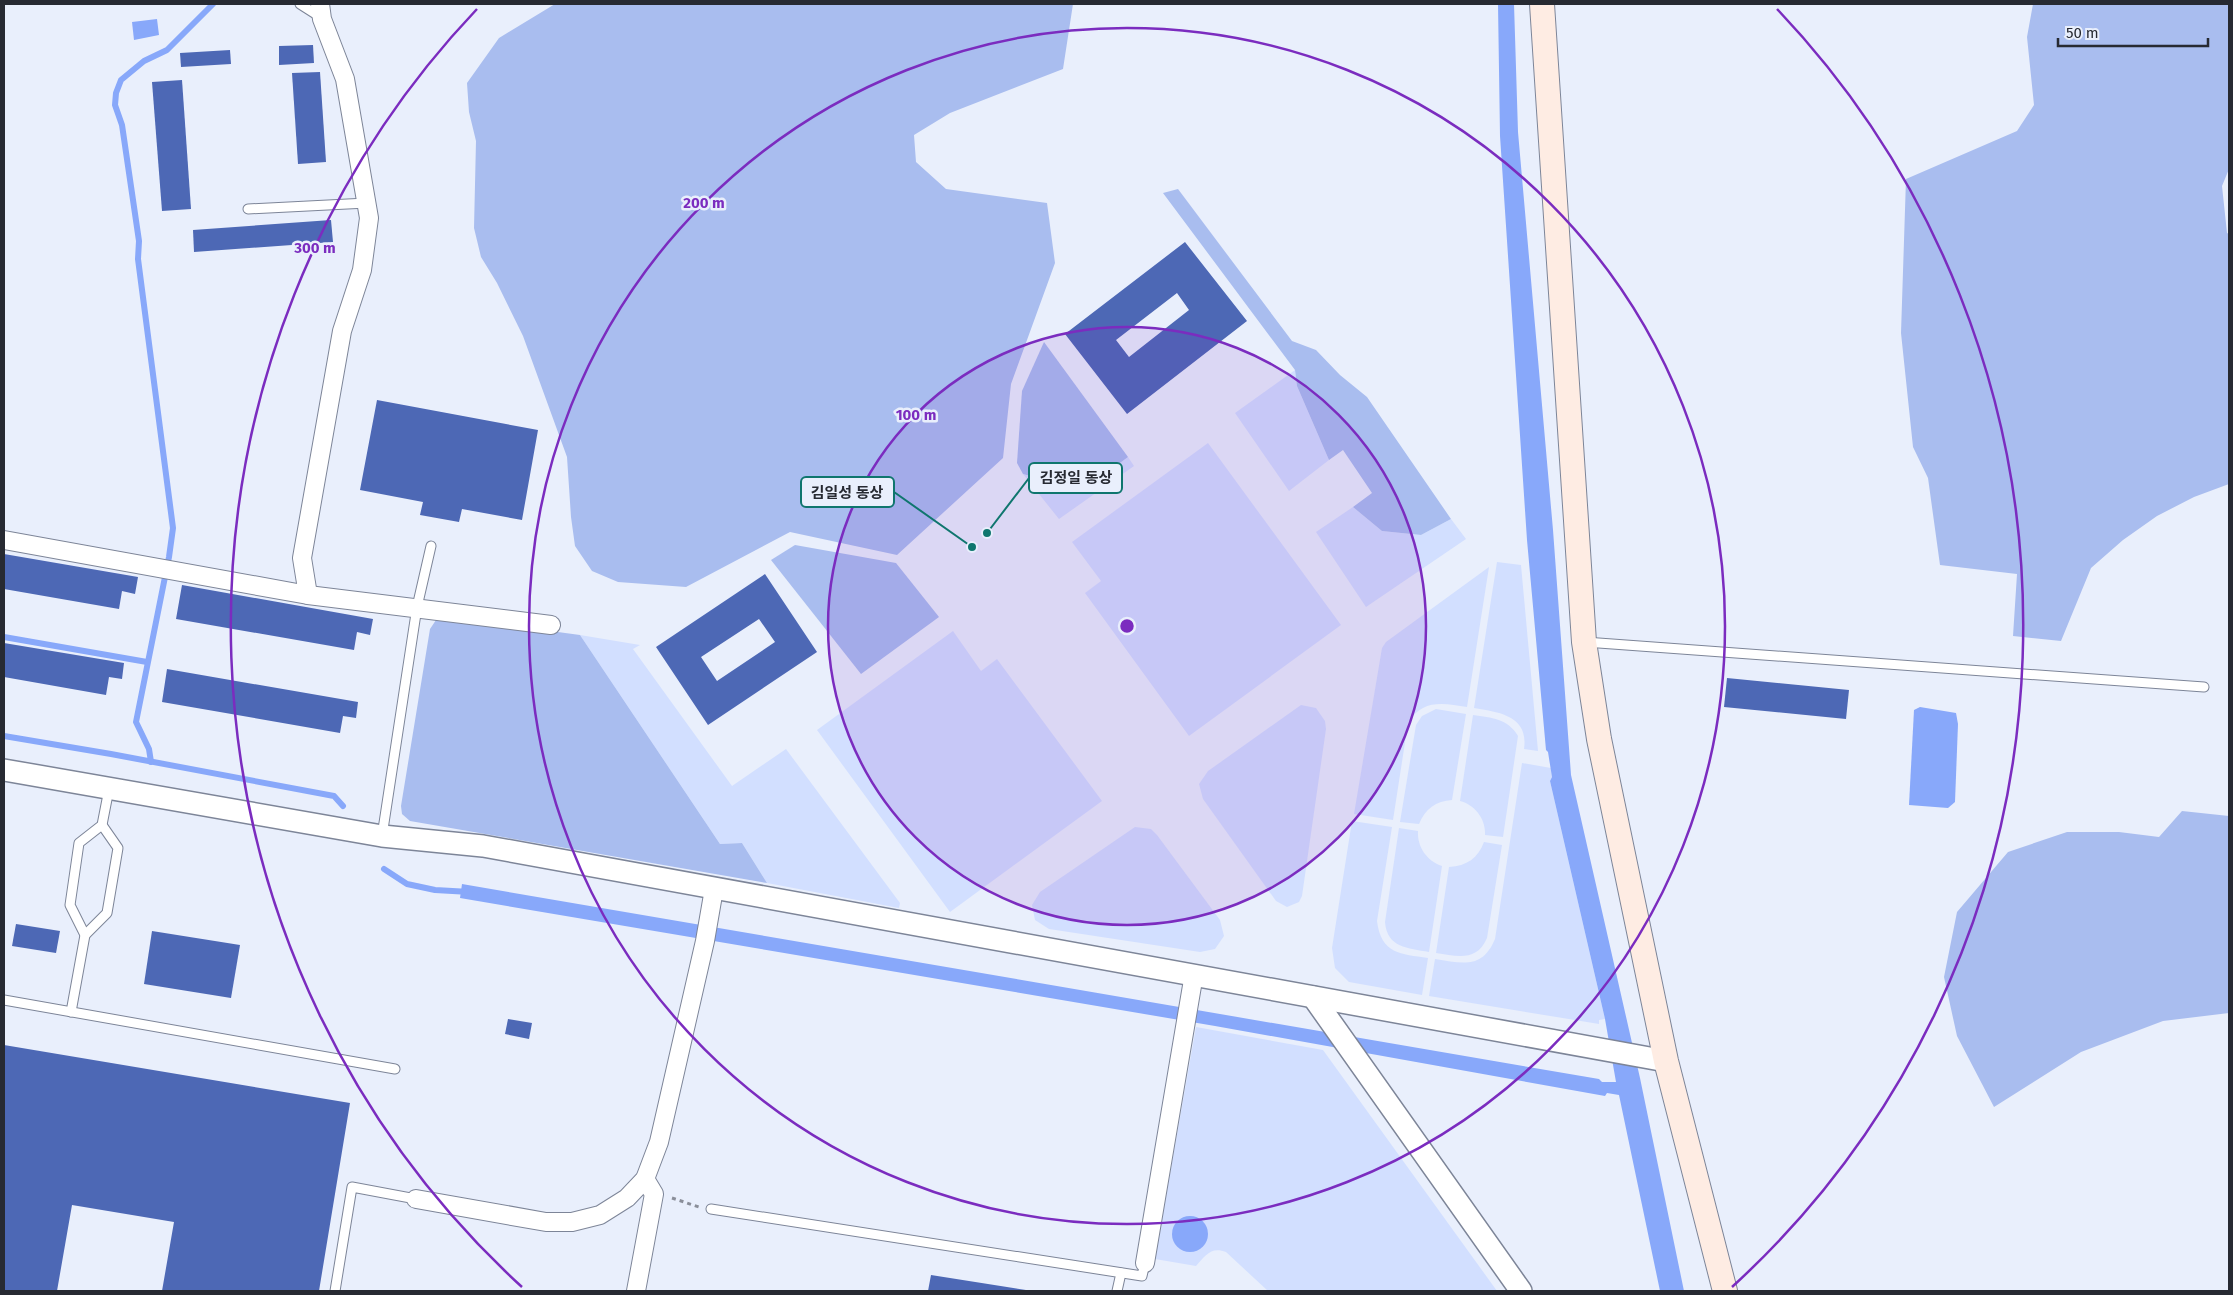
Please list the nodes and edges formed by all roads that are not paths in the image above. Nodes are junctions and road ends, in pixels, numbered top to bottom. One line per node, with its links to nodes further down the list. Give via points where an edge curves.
1 (300, 4): 3 (lane)
2 (1542, 4): 11 (main road)
3 (321, 11): 4 (street, via 346,79)
4 (367, 203): 5 (lane); 8 (street, via 369,218 362,270 342,331 302,558)
5 (248, 209)
6 (4, 540): 8 (street)
7 (431, 546): 9 (lane)
8 (308, 595): 9 (street)
9 (417, 607): 10 (street); 16 (lane)
10 (551, 625)
11 (1584, 642): 12 (lane); 23 (main road, via 1599,739)
12 (2204, 687)
13 (4, 770): 14 (street)
14 (109, 788): 15 (lane); 16 (street)
15 (102, 825): 18 (lane, via 118,848 107,913); 18 (lane, via 79,843 70,904)
16 (382, 836): 17 (street, via 482,846)
17 (714, 889): 19 (street); 25 (street)
18 (85, 935): 22 (lane)
19 (1194, 974): 20 (street); 28 (street)
20 (1313, 997): 23 (street); 33 (street)
21 (4, 1000): 22 (lane)
22 (72, 1012): 24 (lane)
23 (1666, 1061): 34 (main road)
24 (395, 1069)
25 (650, 1187): 26 (street, via 600,1215 572,1222 546,1222); 31 (street)
26 (416, 1199): 30 (lane, via 352,1187)
27 (711, 1209): 29 (lane)
28 (1145, 1263): 29 (lane, via 1142,1276)
29 (1121, 1273): 32 (lane)
30 (334, 1291)
31 (636, 1291)
32 (1117, 1291)
33 (1521, 1291)
34 (1725, 1291)

